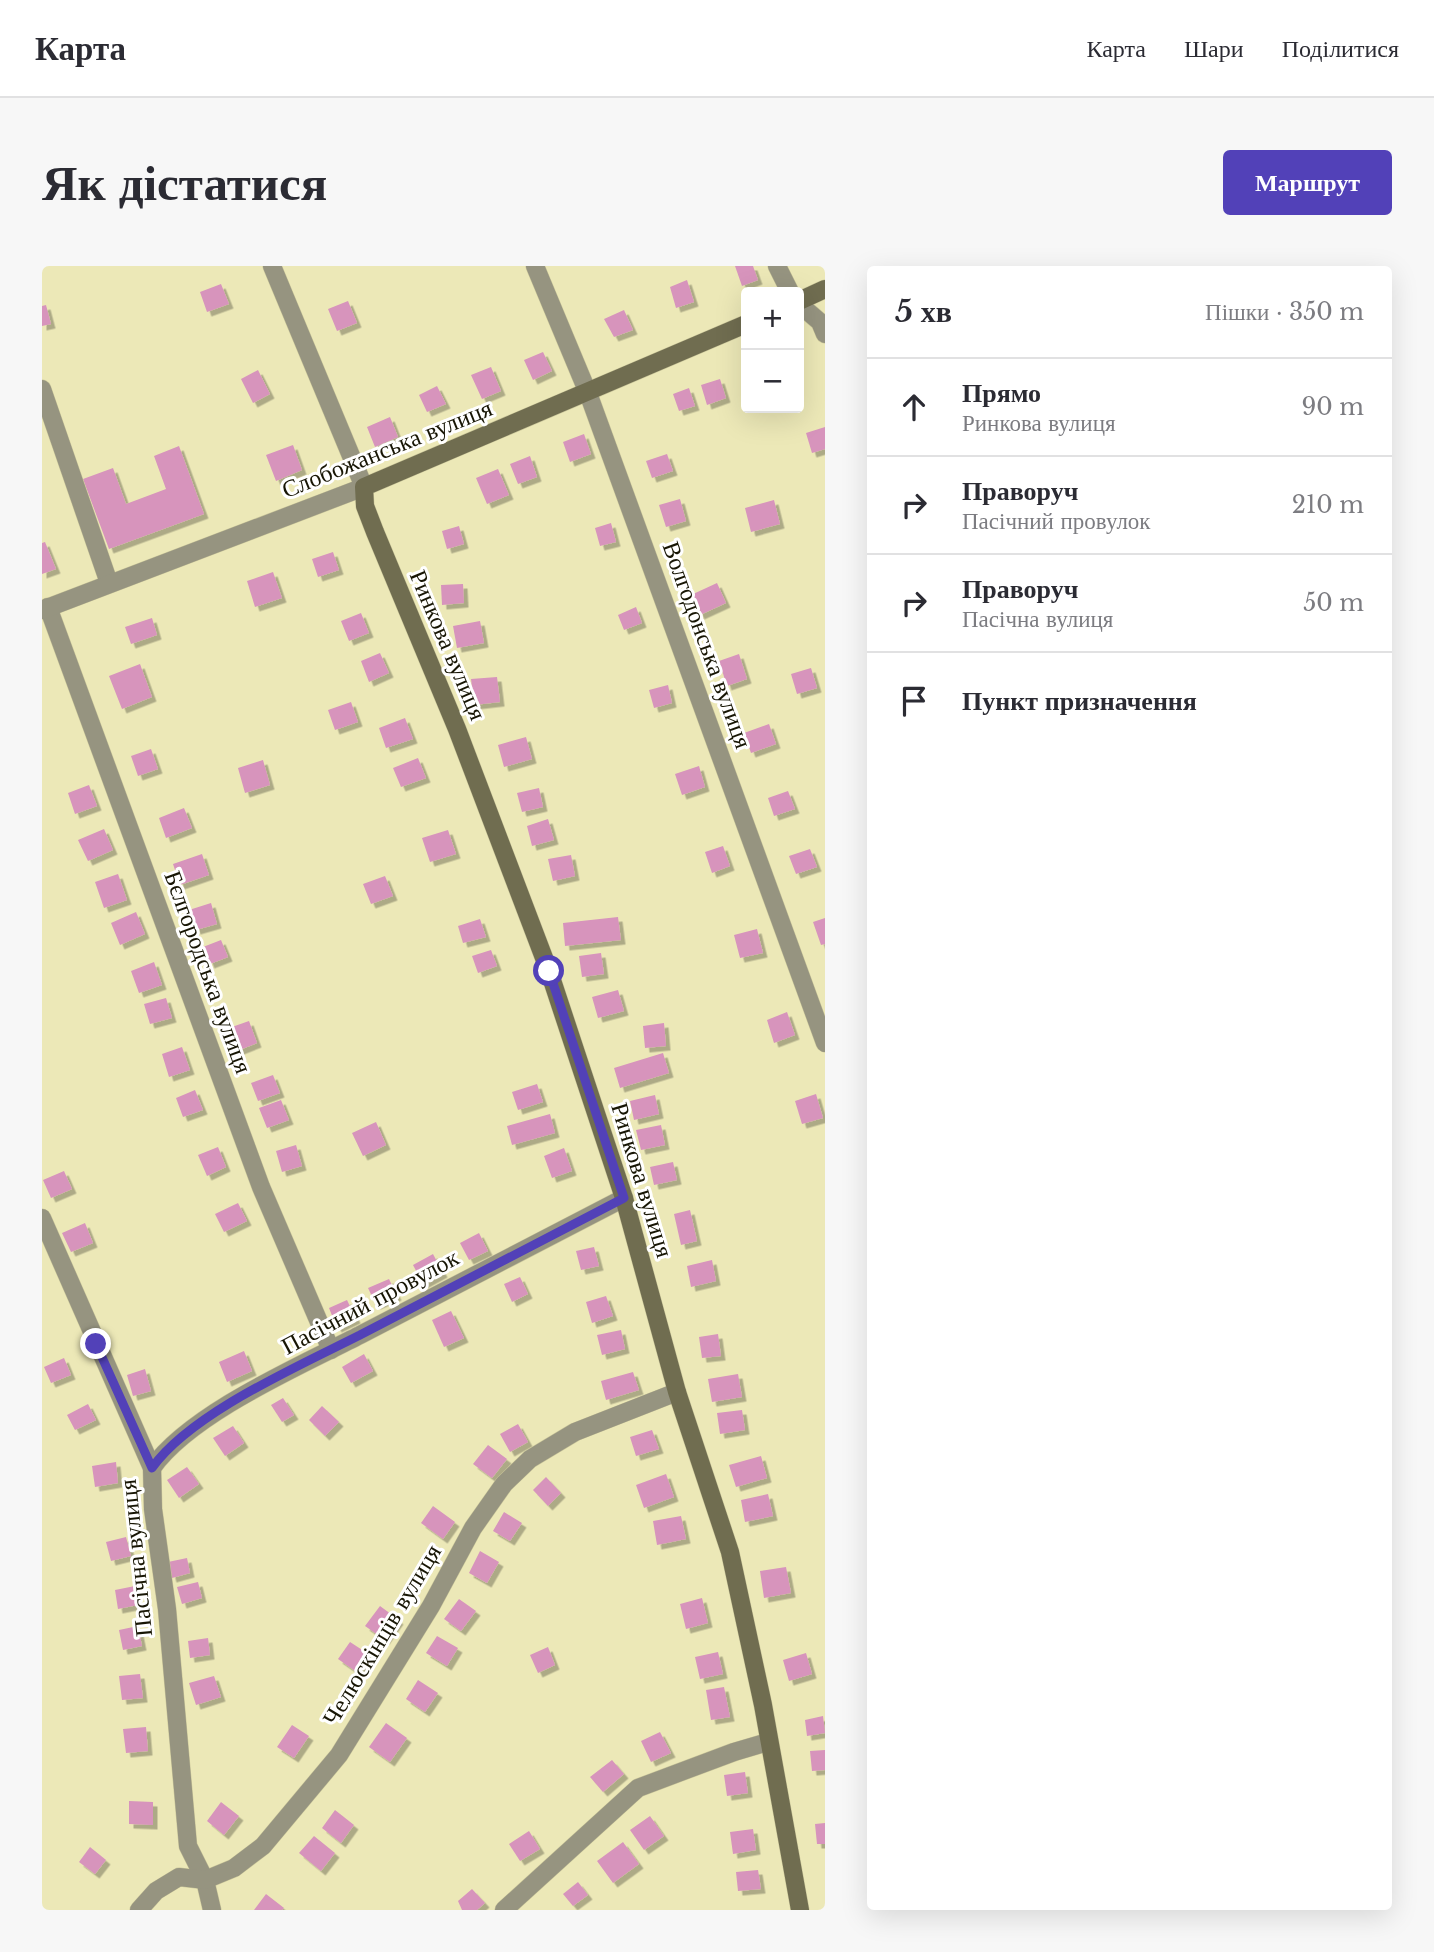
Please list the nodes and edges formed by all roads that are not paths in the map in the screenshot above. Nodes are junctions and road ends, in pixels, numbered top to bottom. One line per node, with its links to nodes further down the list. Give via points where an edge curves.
1 (272, 266): 12 (street)
2 (535, 266): 11 (street, Волгодонська вулиця)
3 (777, 266): 4 (street)
4 (788, 287)
5 (825, 289): 6 (main road)
6 (804, 300)
7 (804, 307): 9 (street)
8 (741, 326): 11 (main road, Слобожанська вулиця)
9 (825, 334)
10 (42, 389): 13 (street)
11 (588, 393): 12 (main road, Слобожанська вулиця); 15 (street, Волгодонська вулиця)
12 (364, 487): 13 (street, Слобожанська вулиця); 16 (main road, Ринкова вулиця, via 365,506 549,971)
13 (109, 583): 14 (street, Слобожанська вулиця)
14 (45, 609): 18 (street, Бєлгородська вулиця, via 261,1187)
15 (825, 1043)
16 (624, 1198): 18 (street, Пасічний провулок); 19 (main road, Ринкова вулиця)
17 (42, 1218): 20 (street, Пасічна вулиця)
18 (331, 1350): 20 (street, Пасічний провулок, via 180,1437)
19 (677, 1392): 21 (main road, Ринкова вулиця, via 730,1552); 22 (street, Челюскінців вулиця, via 575,1432 530,1459 504,1483 339,1755 262,1846 234,1868)
20 (152, 1468): 22 (street, Пасічна вулиця, via 188,1846)
21 (768, 1742): 25 (street, via 638,1788); 26 (main road, Ринкова вулиця)
22 (205, 1880): 23 (street, Челюскінців вулиця, via 179,1877 156,1891); 24 (street, Пасічна вулиця)
23 (139, 1910)
24 (212, 1910)
25 (504, 1910)
26 (800, 1910)

